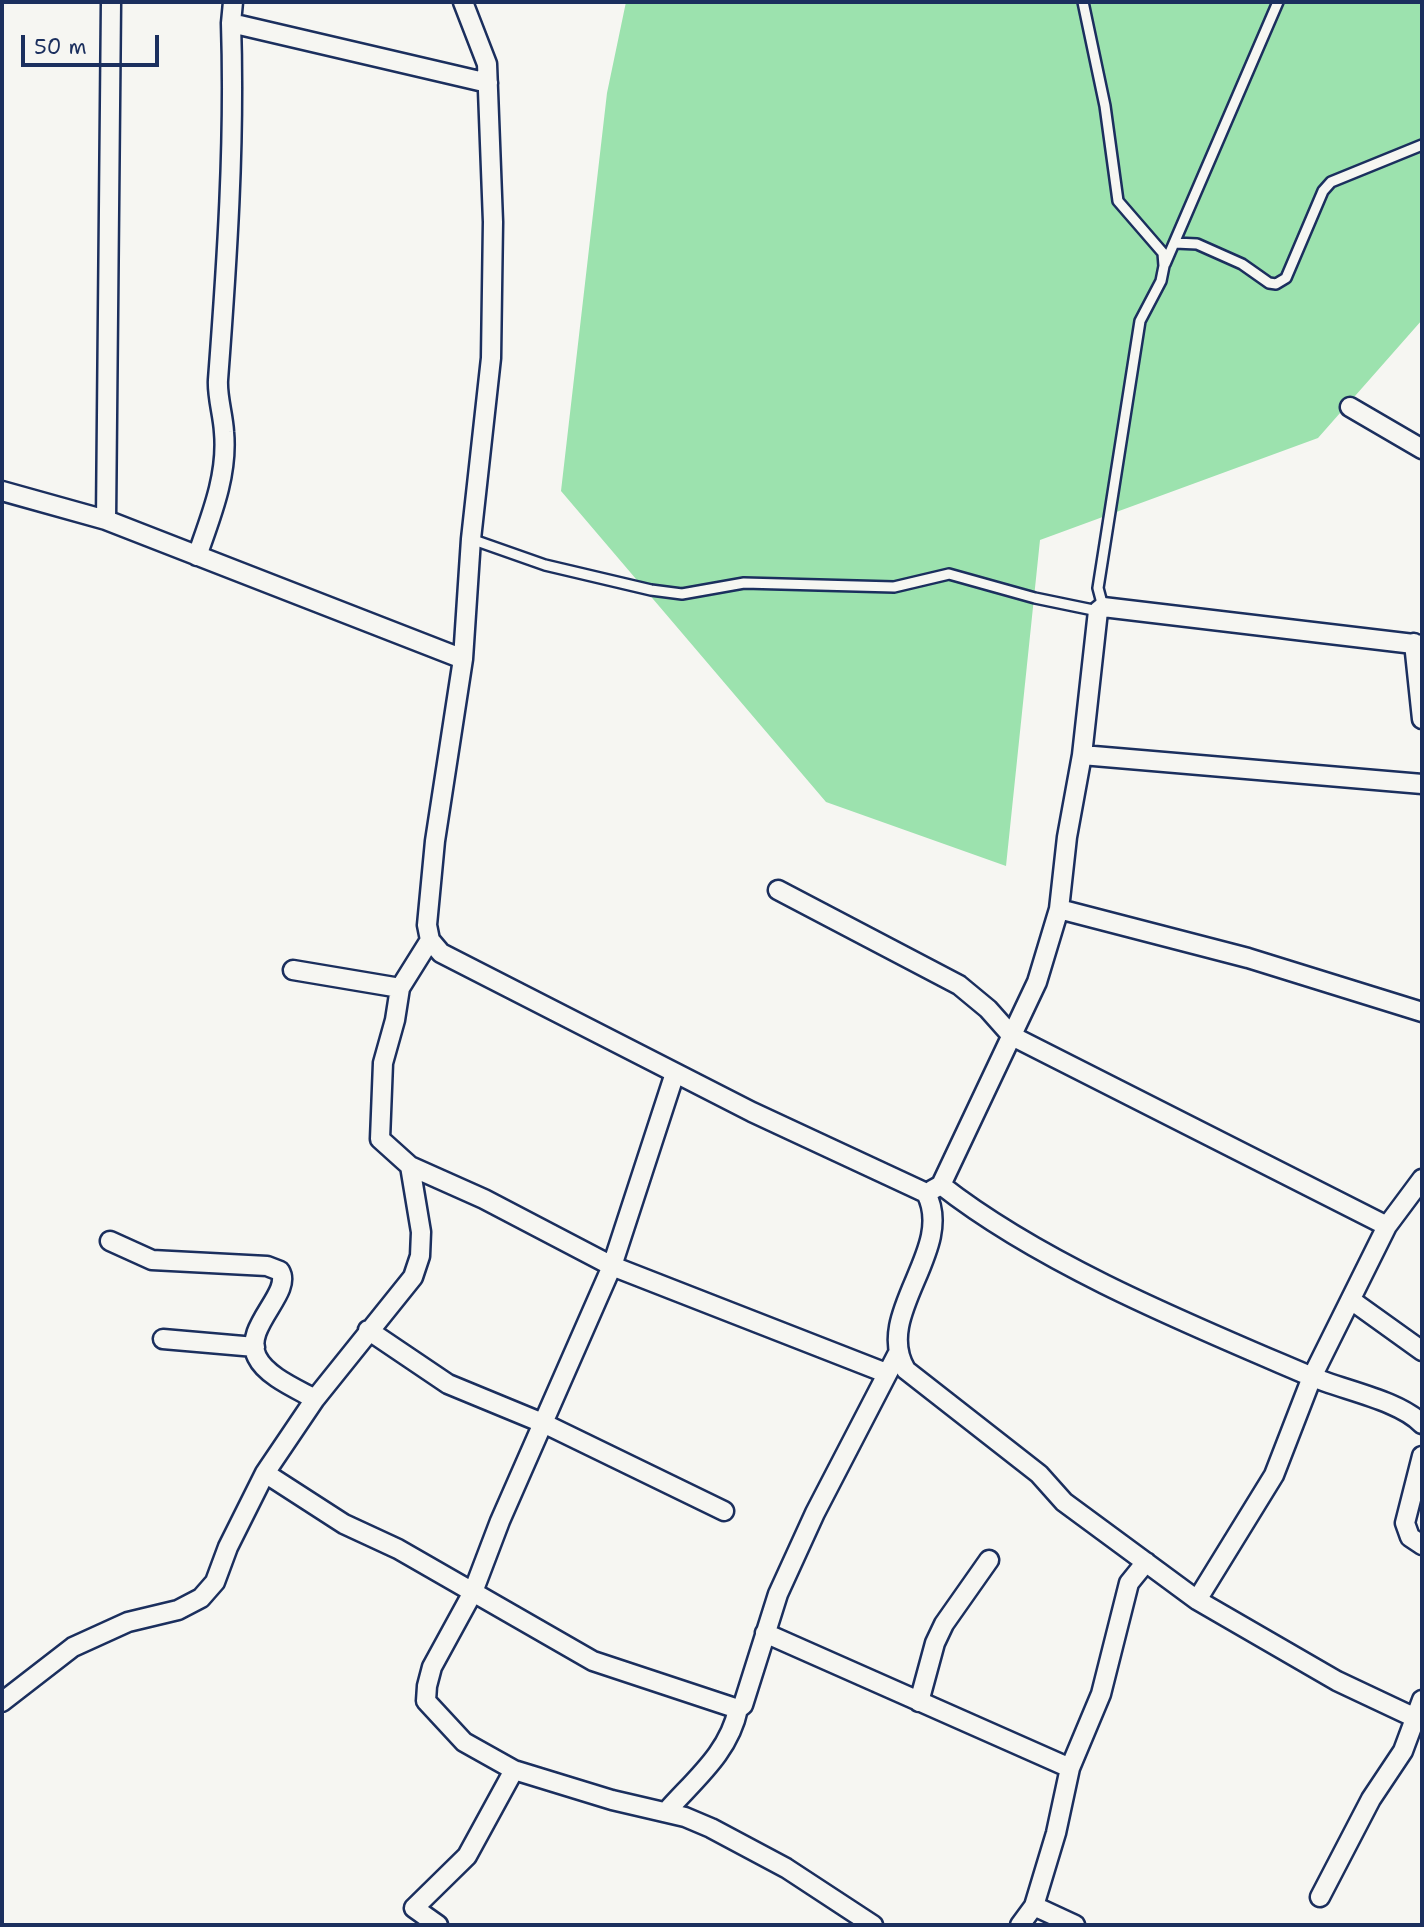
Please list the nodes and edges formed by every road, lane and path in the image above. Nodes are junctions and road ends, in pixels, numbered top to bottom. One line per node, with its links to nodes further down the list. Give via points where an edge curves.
1 (111, 2): 14 (street)
2 (233, 2): 6 (street)
3 (463, 2): 7 (street, via 487,64)
4 (1083, 2): 10 (lane, via 1105,106 1118,201 1163,253)
5 (1278, 2): 9 (lane)
6 (231, 23): 7 (street); 16 (street, via 234,124 218,388 224,461 218,497)
7 (488, 83): 15 (street, via 491,358)
8 (1422, 145): 9 (lane, via 1331,182 1281,282 1269,283 1242,264 1197,244)
9 (1175, 243): 10 (lane)
10 (1164, 266): 17 (lane, via 1140,321 1098,588)
11 (1350, 407): 12 (street)
12 (1422, 449)
13 (2, 491): 14 (street)
14 (106, 520): 16 (street)
15 (471, 539): 17 (lane, via 545,565 682,594 744,583 894,587 949,574 1035,598); 19 (street)
16 (197, 556): 19 (street)
17 (1101, 609): 18 (street); 21 (street)
18 (1418, 644): 20 (street)
19 (463, 659): 25 (street, via 435,841 427,925)
20 (1422, 719)
21 (1082, 755): 22 (street); 24 (street)
22 (1422, 784)
23 (778, 890): 29 (street, via 959,985)
24 (1059, 909): 28 (street, via 1248,958); 29 (street, via 1037,982)
25 (430, 940): 27 (street); 30 (street, via 441,953)
26 (293, 970): 27 (street)
27 (400, 988): 31 (street, via 383,1063 380,1139)
28 (1422, 1012)
29 (1012, 1036): 33 (street); 34 (street)
30 (675, 1073): 33 (street); 36 (street)
31 (410, 1166): 36 (street); 38 (street, via 421,1232 420,1256 413,1277)
32 (1422, 1179): 34 (street)
33 (934, 1189): 42 (street, via 932,1232 899,1328); 44 (street, via 1128,1294)
34 (1387, 1226): 37 (street)
35 (110, 1241): 40 (street, via 152,1260 267,1266 280,1271 282,1284 255,1334)
36 (611, 1266): 43 (street); 46 (street)
37 (1351, 1300): 41 (street); 44 (street)
38 (368, 1330): 45 (street); 46 (street, via 448,1384)
39 (163, 1339): 40 (street)
40 (255, 1347): 45 (street, via 265,1367)
41 (1422, 1351)
42 (897, 1355): 43 (street); 53 (street, via 906,1370 1039,1474 1064,1502)
43 (886, 1373): 56 (street, via 810,1524)
44 (1312, 1377): 47 (street, via 1402,1411); 55 (street, via 1274,1475)
45 (315, 1399): 49 (street)
46 (545, 1424): 50 (street); 54 (street)
47 (1422, 1424)
48 (1422, 1456): 51 (street, via 1405,1523 1410,1537)
49 (265, 1473): 54 (street, via 344,1524); 58 (street, via 215,1582 201,1598 178,1610 128,1622 74,1647)
50 (724, 1511)
51 (1422, 1545)
52 (989, 1560): 59 (street, via 940,1633)
53 (1146, 1562): 55 (street); 62 (street, via 1129,1583 1101,1694)
54 (473, 1592): 60 (street, via 593,1661); 63 (street, via 432,1667 426,1701 464,1742)
55 (1197, 1600): 61 (street, via 1337,1681)
56 (765, 1633): 59 (street); 60 (street)
57 (1422, 1700): 61 (street)
58 (2, 1702)
59 (919, 1702): 62 (street)
60 (738, 1709): 64 (street, via 717,1759)
61 (1420, 1719): 65 (street, via 1371,1798)
62 (1070, 1768): 66 (street)
63 (514, 1769): 64 (street, via 612,1800); 67 (street, via 467,1856 414,1908)
64 (666, 1811): 68 (street, via 711,1828 786,1868)
65 (1320, 1897)
66 (1034, 1906): 69 (street); 70 (street)
67 (438, 1925)
68 (873, 1925)
69 (1020, 1925)
70 (1075, 1925)

